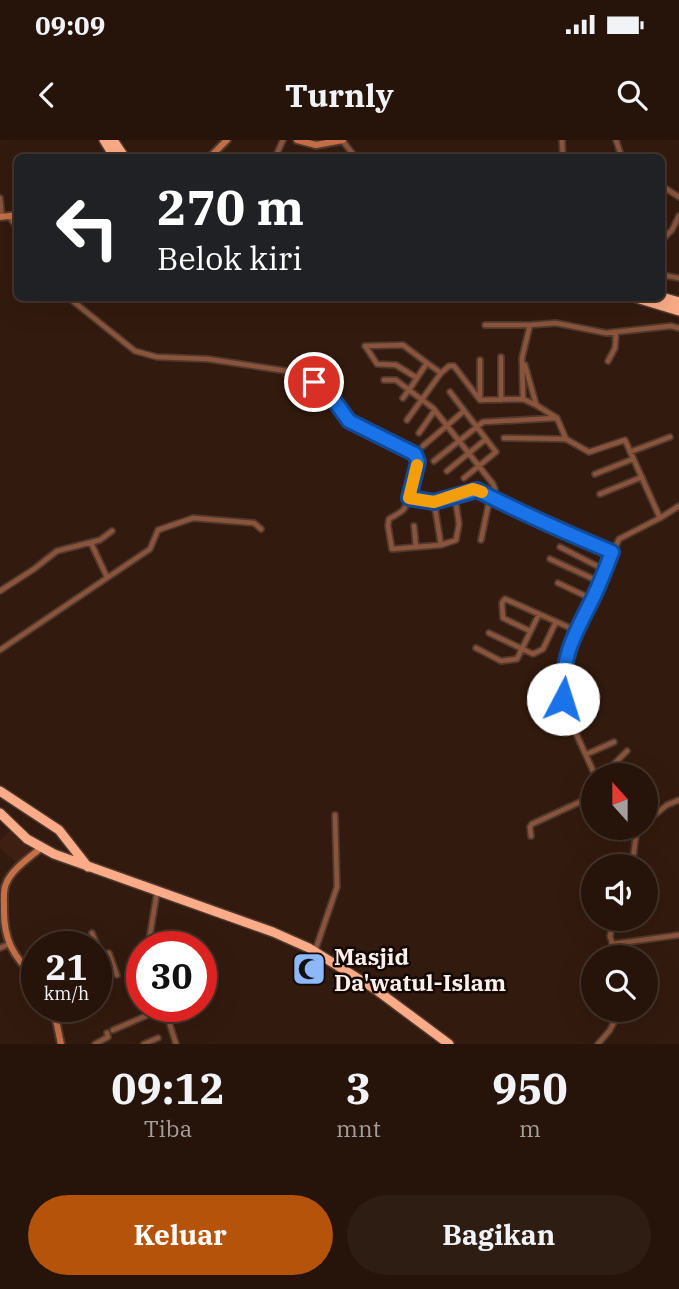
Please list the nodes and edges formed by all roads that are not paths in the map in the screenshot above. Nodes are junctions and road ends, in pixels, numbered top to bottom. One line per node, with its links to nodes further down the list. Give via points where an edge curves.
1 (227, 140): 4 (street)
2 (297, 140): 3 (street, via 316,145)
3 (342, 140): 5 (street)
4 (213, 154)
5 (353, 154)
6 (0, 198): 8 (street)
7 (679, 216): 9 (street)
8 (4, 217)
9 (665, 237)
10 (73, 301): 57 (street, via 135,351 287,371 314,382 328,392 349,421 415,454 418,462)
11 (646, 301): 12 (highway)
12 (679, 311)
13 (485, 325): 14 (street)
14 (530, 325): 16 (street, via 556,323); 18 (street)
15 (679, 328): 16 (street)
16 (616, 332): 20 (street)
17 (501, 357): 30 (street)
18 (522, 358): 31 (street); 32 (street)
19 (480, 360): 29 (street)
20 (608, 360)
21 (427, 363): 22 (street); 23 (street); 23 (street, via 405,346 365,346 377,364 397,365)
22 (441, 373): 28 (street); 29 (street, via 454,366)
23 (417, 378): 25 (street)
24 (384, 380): 25 (street, via 396,380)
25 (409, 390): 27 (street); 28 (street)
26 (450, 392): 34 (street)
27 (403, 398)
28 (423, 400): 33 (street); 36 (street)
29 (480, 400): 30 (street)
30 (501, 400): 31 (street)
31 (523, 400): 32 (street)
32 (536, 405): 35 (street)
33 (435, 410): 37 (street); 39 (street)
34 (464, 411): 37 (street); 38 (street)
35 (556, 418): 38 (street); 43 (street)
36 (407, 420)
37 (447, 425): 44 (street); 45 (street)
38 (476, 425): 42 (street); 44 (street)
39 (419, 433)
40 (670, 437): 46 (street)
41 (504, 438): 43 (street)
42 (486, 439): 47 (street); 50 (street, via 496,452)
43 (566, 439): 46 (street, via 591,453 623,440)
44 (458, 440): 47 (street); 49 (street)
45 (423, 446)
46 (630, 452): 48 (street)
47 (469, 454): 50 (street); 51 (street)
48 (633, 459): 52 (street); 53 (street)
49 (434, 461)
50 (480, 467): 54 (street); 58 (street, via 495,487)
51 (447, 471)
52 (595, 474)
53 (642, 477): 55 (street); 61 (street)
54 (464, 478)
55 (600, 494)
56 (455, 497): 58 (street, via 473,489); 59 (street); 67 (street, via 458,535 450,544)
57 (409, 498): 59 (street); 68 (street, via 402,510 389,518 390,544 394,550)
58 (491, 498): 65 (street); 70 (street)
59 (434, 502): 67 (street)
60 (679, 506): 61 (street)
61 (660, 518): 70 (street, via 623,535)
62 (414, 526): 68 (street)
63 (261, 529): 73 (street, via 254,523 193,518 158,530 151,547)
64 (112, 531): 66 (street)
65 (481, 540)
66 (91, 542): 73 (street); 76 (street, via 57,551)
67 (441, 545): 68 (street)
68 (416, 547)
69 (560, 547): 72 (street)
70 (612, 552): 72 (street)
71 (550, 559): 74 (street)
72 (605, 570): 74 (street)
73 (107, 577): 85 (street)
74 (600, 582): 77 (street)
75 (558, 583): 77 (street)
76 (0, 591)
77 (592, 599): 80 (street)
78 (539, 614): 79 (street); 81 (street); 81 (street, via 503,601 503,618)
79 (556, 622): 80 (street); 84 (street, via 540,652)
80 (575, 630): 86 (street, via 562,688)
81 (530, 631): 84 (street)
82 (489, 633): 84 (street)
83 (476, 648): 84 (street, via 505,662 517,659)
84 (523, 649)
85 (0, 650)
86 (569, 719): 87 (street); 90 (street)
87 (552, 729)
88 (614, 741): 90 (street)
89 (627, 751): 92 (street)
90 (587, 754): 91 (street)
91 (590, 763)
92 (615, 763)
93 (0, 792): 101 (highway, via 60,831)
94 (679, 800): 96 (street)
95 (581, 802): 99 (street, via 532,824)
96 (658, 812)
97 (0, 813): 100 (highway)
98 (335, 816): 110 (street, via 337,887)
99 (531, 836)
100 (41, 848): 101 (highway); 102 (street)
101 (88, 867): 103 (highway)
102 (3, 888): 107 (street)
103 (157, 891): 104 (street); 110 (highway, via 273,932)
104 (151, 931)
105 (610, 931): 108 (street)
106 (679, 935): 108 (street)
107 (9, 944): 109 (street); 112 (street)
108 (612, 944)
109 (0, 948)
110 (315, 952): 123 (highway)
111 (112, 961): 113 (street)
112 (21, 963)
113 (117, 975)
114 (56, 1022): 119 (street)
115 (131, 1022): 120 (street)
116 (614, 1022): 124 (street)
117 (170, 1025): 122 (street)
118 (158, 1038): 121 (street)
119 (61, 1044)
120 (95, 1044)
121 (144, 1044)
122 (176, 1044)
123 (449, 1044)
124 (598, 1044)

